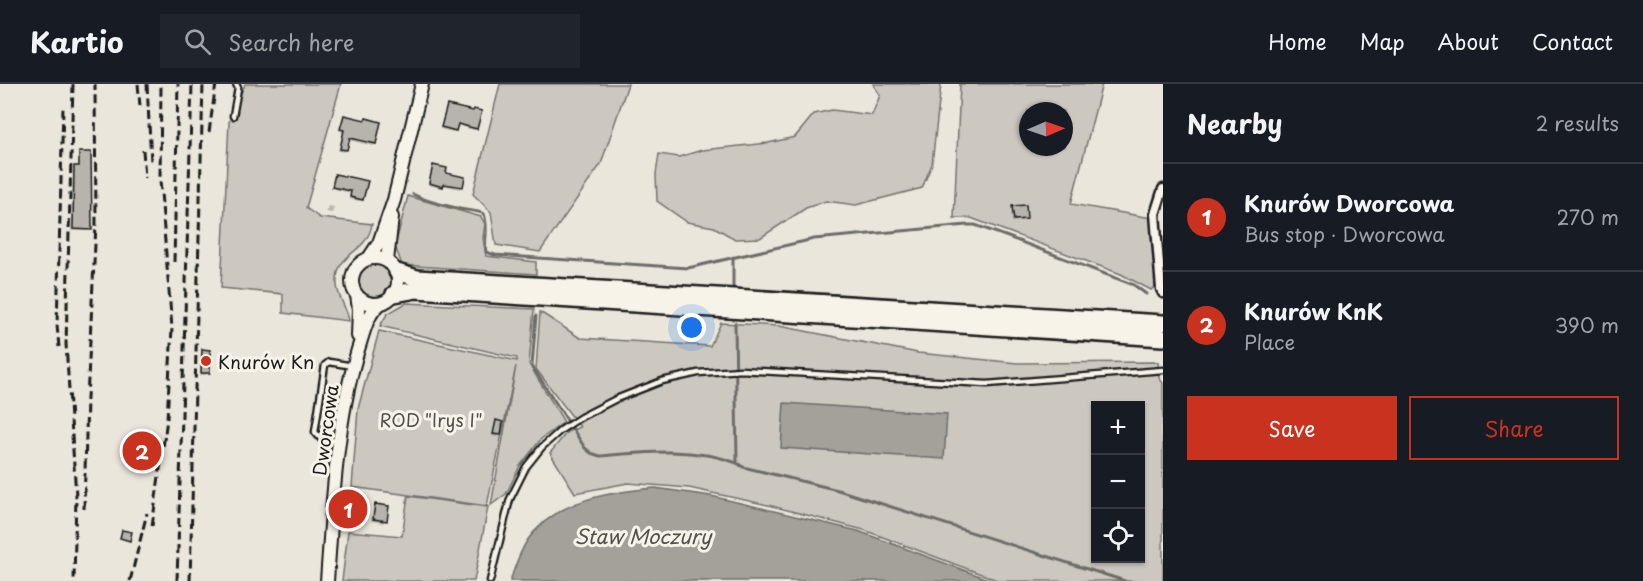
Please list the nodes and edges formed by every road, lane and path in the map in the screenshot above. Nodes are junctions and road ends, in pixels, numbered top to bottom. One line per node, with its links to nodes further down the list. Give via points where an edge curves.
1 (236, 84): 3 (lane)
2 (422, 84): 5 (main road)
3 (232, 116)
4 (1163, 189): 8 (street, via 1155,214 1155,230)
5 (394, 200): 6 (main road, via 379,243); 7 (main road)
6 (369, 258): 7 (main road, via 377,257); 10 (main road, via 358,264 352,276)
7 (392, 267): 9 (main road, via 399,284); 12 (highway, via 417,278)
8 (1163, 293)
9 (394, 294): 11 (main road); 13 (highway, via 416,290)
10 (357, 296): 11 (main road); 14 (main road, Dworcowa, via 359,321)
11 (380, 304): 14 (main road, Dworcowa, via 370,316)
12 (1163, 323)
13 (1163, 338)
14 (354, 361): 16 (main road, Dworcowa); 16 (lane, via 325,365 316,435)
15 (1163, 370): 18 (lane, via 964,384 741,370 662,381 616,399 574,422 542,447 519,479 505,514)
16 (339, 442): 17 (main road, Dworcowa)
17 (327, 581)
18 (490, 581)

